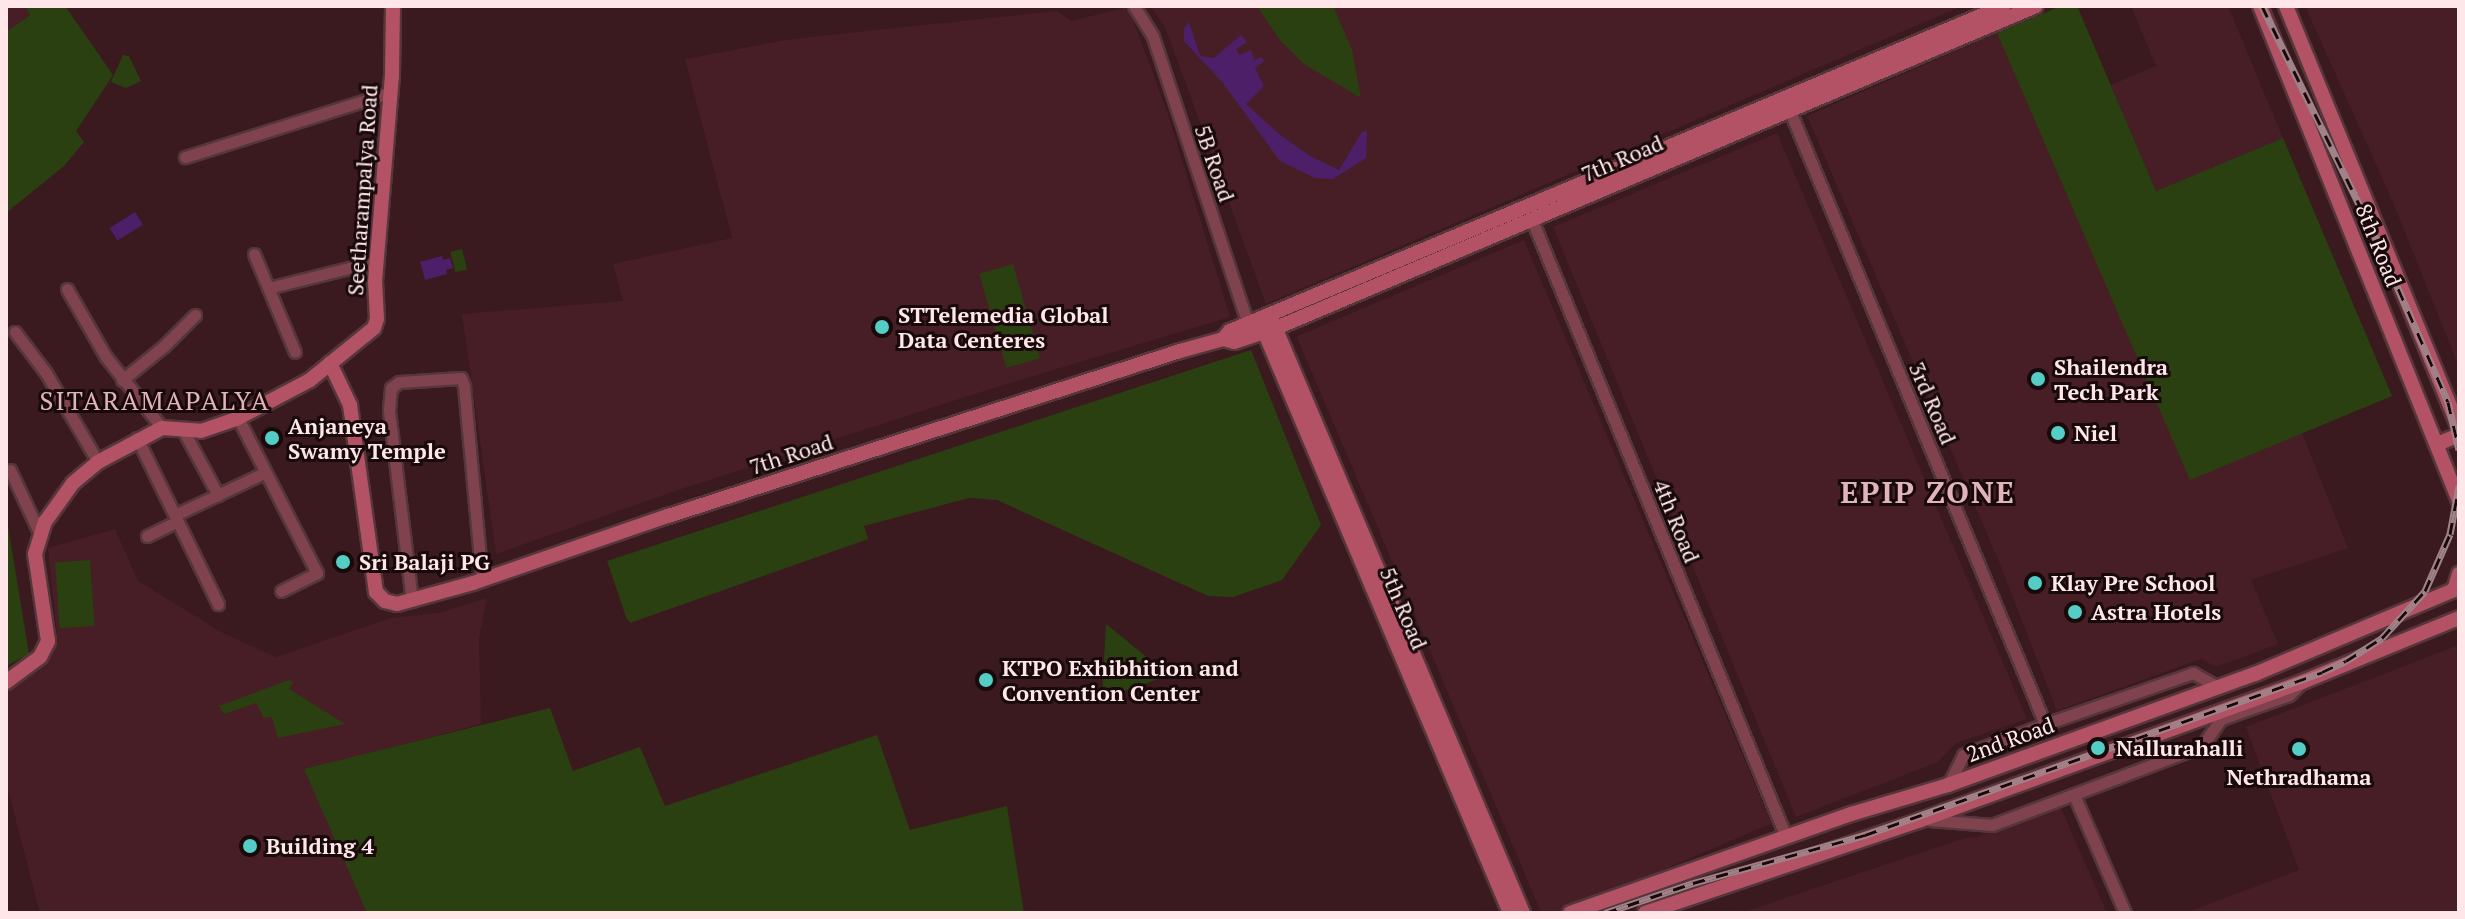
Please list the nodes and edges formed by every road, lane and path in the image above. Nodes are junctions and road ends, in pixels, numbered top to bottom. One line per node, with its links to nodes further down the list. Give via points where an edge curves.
1 (393, 6): 7 (street, Seetharampalya Road)
2 (1134, 6): 16 (street, 5B Road, via 1153,37)
3 (2004, 6): 8 (street, 7th Road)
4 (2036, 6): 8 (street, 7th Road)
5 (2260, 6): 27 (street, 8th Road)
6 (2286, 6): 22 (street, 8th Road)
7 (391, 92): 9 (street); 12 (street, Seetharampalya Road)
8 (1787, 105): 10 (street, 7th Road); 49 (street, 3rd Road)
9 (185, 157)
10 (1529, 214): 16 (street, 7th Road); 53 (street, 4th Road)
11 (254, 254): 13 (street)
12 (377, 261): 13 (street); 19 (street, Seetharampalya Road, via 374,328)
13 (268, 288): 18 (street)
14 (67, 289): 20 (street)
15 (195, 315): 20 (street)
16 (1261, 326): 37 (street, 7th Road, via 1234,342 1223,339); 45 (street, 5th Road)
17 (15, 332): 28 (street, via 46,373)
18 (295, 352)
19 (330, 363): 21 (street, Seetharampalya Road, via 310,380); 40 (street, via 350,405 376,592 385,601)
20 (122, 380): 23 (street)
21 (238, 418): 24 (street, Seetharampalya Road, via 201,431); 30 (street)
22 (2459, 427)
23 (162, 428): 24 (street, Seetharampalya Road); 26 (street, Seetharampalya Road)
24 (183, 430): 31 (street)
25 (2459, 435): 27 (street)
26 (137, 438): 28 (street, Seetharampalya Road); 33 (street)
27 (2437, 444): 32 (street, 8th Road)
28 (98, 462): 34 (street, Seetharampalya Road, via 73,483)
29 (10, 470): 34 (street)
30 (264, 473): 31 (street); 39 (street, via 317,573)
31 (218, 495): 33 (street)
32 (2459, 501)
33 (177, 518): 35 (street); 41 (street)
34 (40, 534): 46 (street, Seetharampalya Road, via 35,554 48,641 40,657)
35 (147, 536)
36 (2459, 574): 38 (street)
37 (482, 580): 40 (street, 7th Road); 40 (street, via 461,378 399,382 391,388 389,410)
38 (2456, 589): 43 (street, 2nd Road)
39 (281, 591)
40 (412, 601)
41 (218, 604)
42 (2459, 618): 44 (street, 2nd Road)
43 (2336, 641): 44 (street); 48 (street, 2nd Road)
44 (2344, 664): 47 (street, 2nd Road)
45 (1412, 667): 54 (street, 5th Road); 55 (street, 5th Road)
46 (6, 682)
47 (2302, 682): 51 (street, via 2289,695 2221,719 2202,746); 52 (street, 2nd Road)
48 (2218, 687): 49 (street, via 2193,673); 50 (street, 2nd Road)
49 (2045, 724): 50 (street, via 1963,755)
50 (1948, 785): 53 (street, 2nd Road)
51 (2074, 795): 52 (street, via 1992,825); 58 (street)
52 (1921, 820): 57 (street, 2nd Road)
53 (1786, 837): 56 (street, 2nd Road)
54 (1510, 913)
55 (1523, 913)
56 (1570, 913)
57 (1645, 913)
58 (2125, 913)

